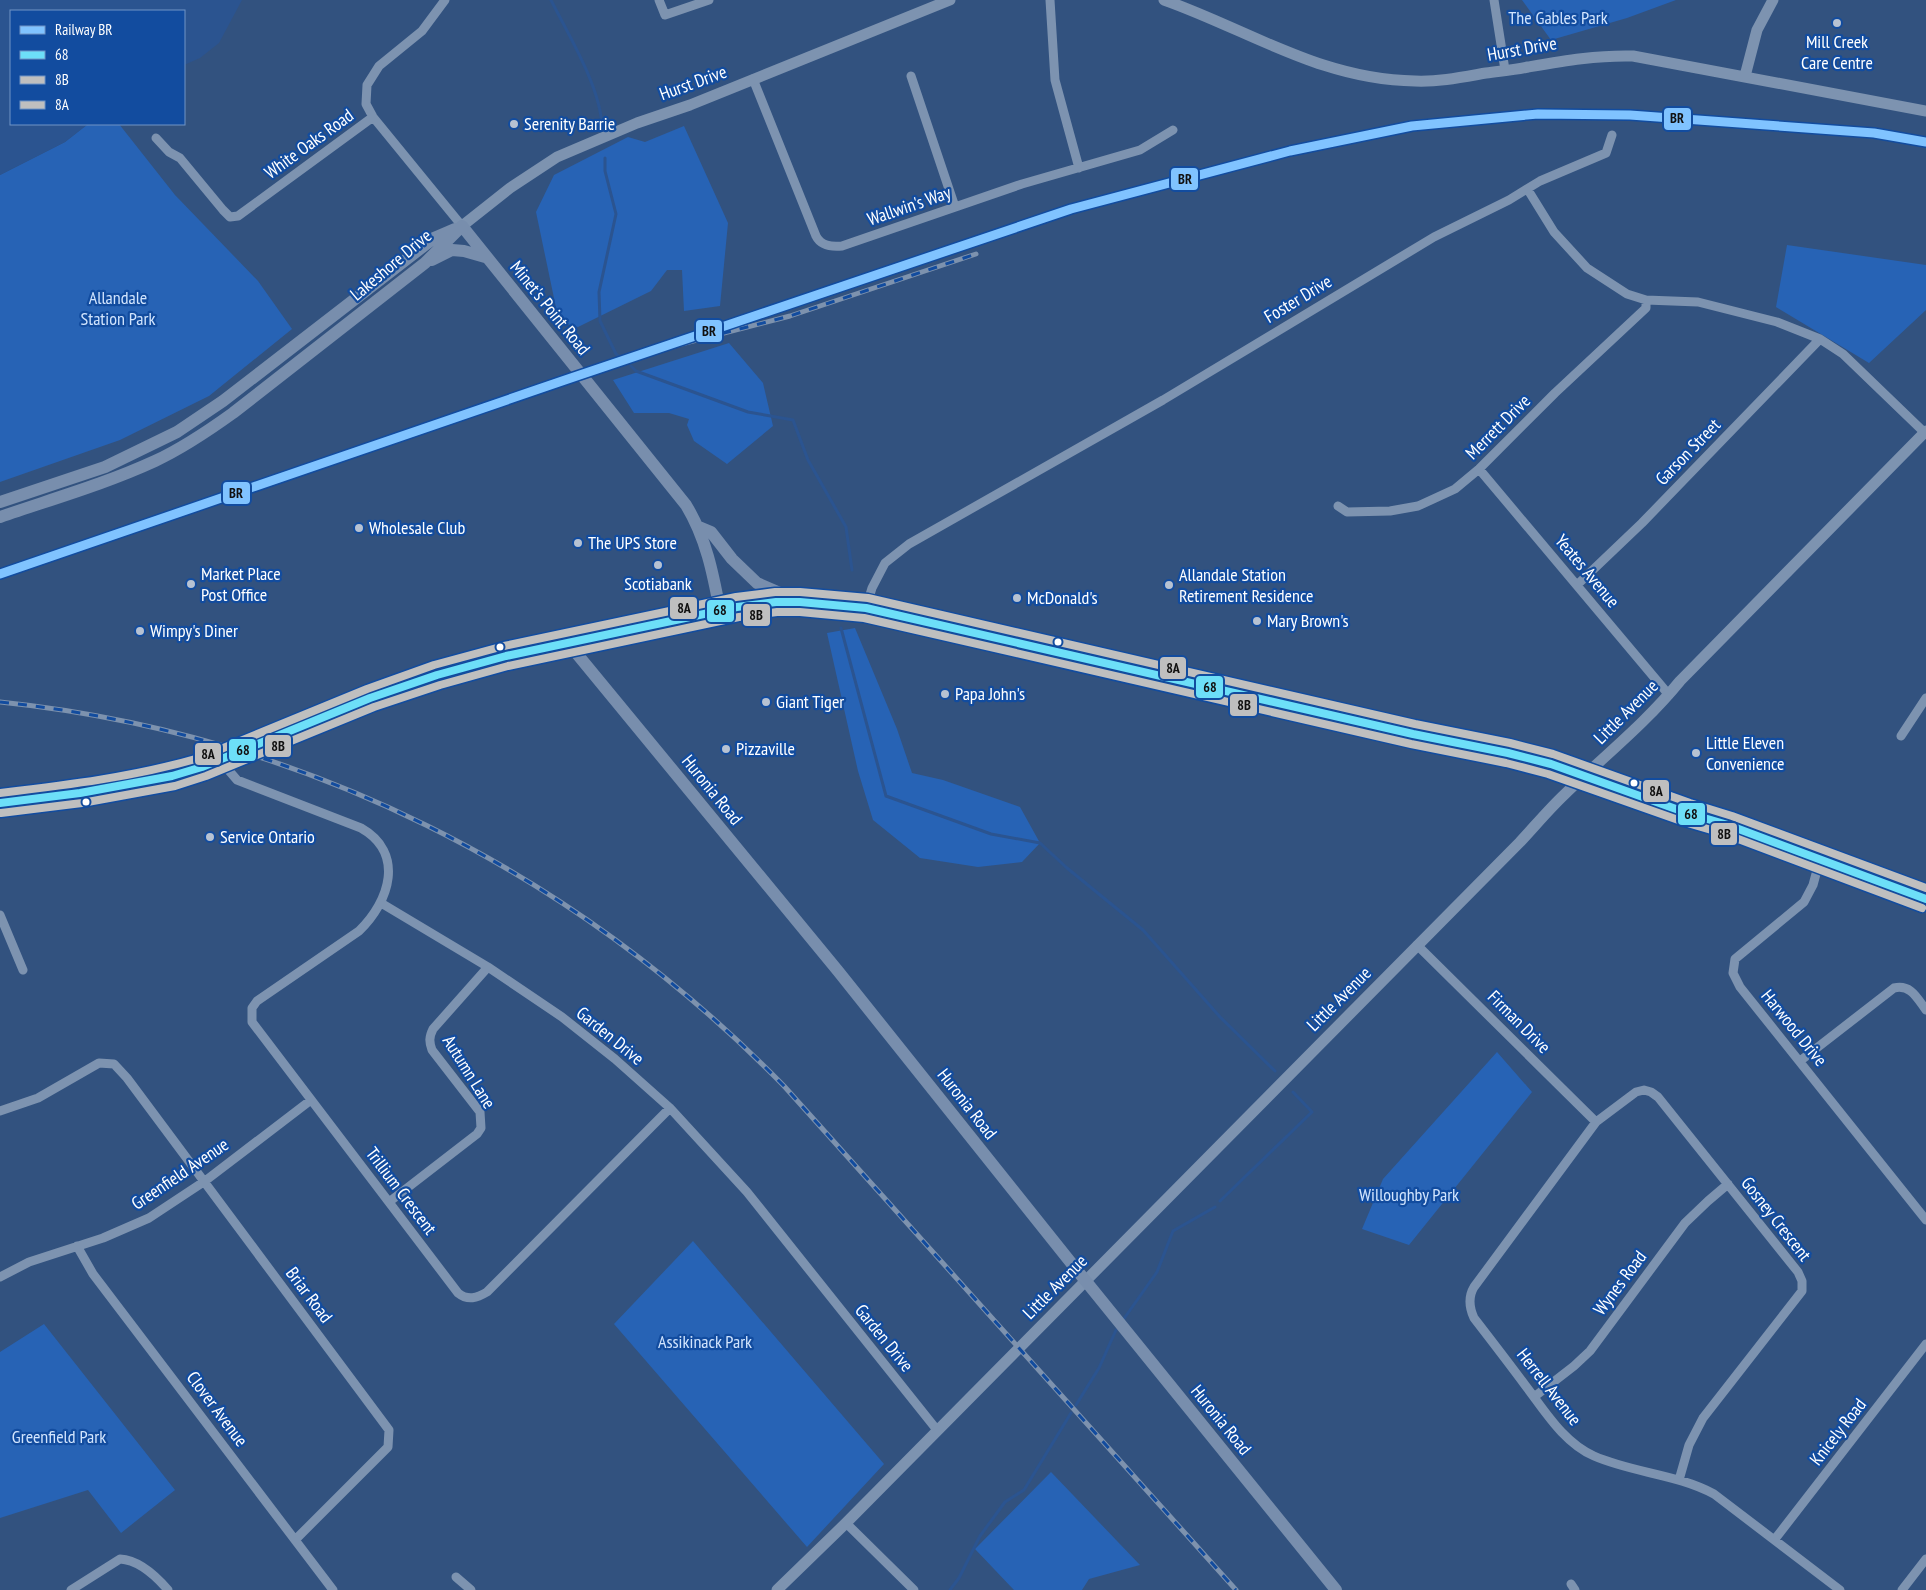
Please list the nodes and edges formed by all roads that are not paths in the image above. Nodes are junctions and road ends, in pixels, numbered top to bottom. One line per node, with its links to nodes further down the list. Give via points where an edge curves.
1 (445, 0): 14 (street, White Oaks Road, via 422,32 379,66 367,85 366,104)
2 (659, 0): 3 (street, via 665,15)
3 (709, 0)
4 (950, 0): 12 (street, Hurst Drive)
5 (1050, 0): 18 (street, via 1055,80)
6 (1164, 0): 9 (street, Hurst Drive, via 1314,63 1360,76 1424,81)
7 (1494, 0): 9 (street)
8 (1773, 0): 11 (street, via 1757,30)
9 (1505, 70): 11 (street, Hurst Drive, via 1570,59 1614,56 1648,58)
10 (911, 76): 20 (street)
11 (1745, 76): 13 (street, Hurst Drive)
12 (753, 80): 20 (street, Wallwin's Way, via 822,244 842,246); 21 (street, Hurst Drive, via 557,157 510,188)
13 (1926, 111)
14 (374, 117): 17 (street, White Oaks Road, via 234,217 223,210 180,158); 21 (street, Minet's Point Road)
15 (1173, 130): 18 (street, Wallwin's Way, via 1140,150)
16 (1612, 135): 19 (street, Foster Drive, via 1606,153 1540,181)
17 (156, 138)
18 (1079, 168): 20 (street, Wallwin's Way)
19 (1528, 190): 24 (street, via 1554,232 1587,268 1627,294); 34 (street, Foster Drive, via 1434,237 1163,400 909,544 885,563)
20 (955, 207)
21 (462, 226): 22 (main road, Minet's Point Road); 23 (main road, Lakeshore Drive); 28 (main road, Lakeshore Drive, via 434,238 223,401 177,432 105,467)
22 (485, 257): 23 (main road, via 452,250); 31 (main road, Minet's Point Road, via 668,480)
23 (426, 263): 30 (main road, Lakeshore Drive, via 233,413 180,448 122,475)
24 (1646, 300): 25 (street, via 1698,302 1777,322); 27 (street, Merrett Drive, via 1646,308)
25 (1820, 339): 26 (street, via 1843,354); 32 (street, Garson Street, via 1642,523)
26 (1925, 432): 37 (street, Little Avenue)
27 (1479, 469): 29 (street, Merrett Drive, via 1455,489 1418,506 1390,511 1347,512); 32 (street, Yeates Avenue)
28 (0, 502)
29 (1338, 506)
30 (0, 517)
31 (699, 527): 33 (main road, via 711,532 757,583); 35 (main road, Minet's Point Road, via 710,559)
32 (1577, 585): 37 (street, Yeates Avenue)
33 (800, 602): 34 (main road); 35 (main road, via 776,602)
34 (866, 608): 41 (main road, via 1502,752)
35 (720, 611): 36 (main road)
36 (568, 643): 40 (main road, via 506,656 402,686); 62 (main road, Huronia Road, via 832,963)
37 (1669, 695): 41 (street, Little Avenue)
38 (1926, 698): 39 (street)
39 (1901, 736)
40 (219, 759): 42 (main road, via 156,780); 45 (street, via 237,780 373,834 382,844 388,863 387,885)
41 (1584, 776): 43 (main road); 47 (street, Little Avenue)
42 (0, 803)
43 (1820, 859): 44 (main road); 51 (street, Harwood Drive, via 1813,885 1804,902 1735,959 1732,968 1740,986)
44 (1926, 899)
45 (381, 903): 48 (street, Garden Drive); 52 (street, Trillium Crescent, via 359,930 257,1001 252,1008 252,1022)
46 (0, 915): 49 (street)
47 (1417, 945): 55 (street, Firman Drive); 62 (street, Little Avenue)
48 (488, 966): 53 (street, Garden Drive, via 579,1030); 58 (street, Autumn Lane, via 433,1029 429,1042 480,1112 482,1128)
49 (23, 970)
50 (1926, 1010): 51 (street, via 1909,988 1894,988)
51 (1800, 1062): 59 (street, Harwood Drive)
52 (311, 1100): 56 (street, Greenfield Avenue); 58 (street, Trillium Crescent)
53 (670, 1108): 58 (street, Trillium Crescent, via 480,1296 464,1298 458,1293); 65 (street, Garden Drive, via 747,1192)
54 (0, 1111): 56 (street, Briar Road, via 38,1098 99,1063 114,1064)
55 (1596, 1122): 57 (street, Gosney Crescent, via 1636,1092 1651,1092); 64 (street, Herrell Avenue, via 1470,1294 1474,1318)
56 (205, 1181): 60 (street, Greenfield Avenue, via 149,1218); 68 (street, Briar Road, via 389,1430 388,1447)
57 (1728, 1184): 64 (street, Wynes Road, via 1685,1224 1590,1351); 66 (street, Gosney Crescent, via 1798,1272 1803,1286 1703,1418 1688,1445)
58 (389, 1202)
59 (1926, 1220)
60 (77, 1246): 61 (street, Greenfield Avenue, via 29,1262); 68 (street, Clover Avenue, via 93,1274)
61 (0, 1277)
62 (1085, 1281): 65 (street, Little Avenue); 78 (main road, Huronia Road)
63 (1926, 1344): 69 (street, Knicely Road)
64 (1534, 1397): 66 (street, Herrell Avenue, via 1560,1431 1587,1452 1613,1463)
65 (937, 1430): 67 (street, Little Avenue)
66 (1679, 1480): 69 (street, Herrell Avenue, via 1714,1494)
67 (846, 1523): 76 (street, Little Avenue); 77 (street)
68 (296, 1539): 74 (street, Clover Avenue)
69 (1775, 1539): 79 (street, Herrell Avenue)
70 (1926, 1559): 80 (street)
71 (456, 1577): 75 (street)
72 (71, 1590): 73 (street, via 120,1559 128,1560 156,1576)
73 (168, 1590)
74 (333, 1590)
75 (471, 1590)
76 (776, 1590)
77 (914, 1590)
78 (1336, 1590)
79 (1840, 1590)
80 (1902, 1590)

